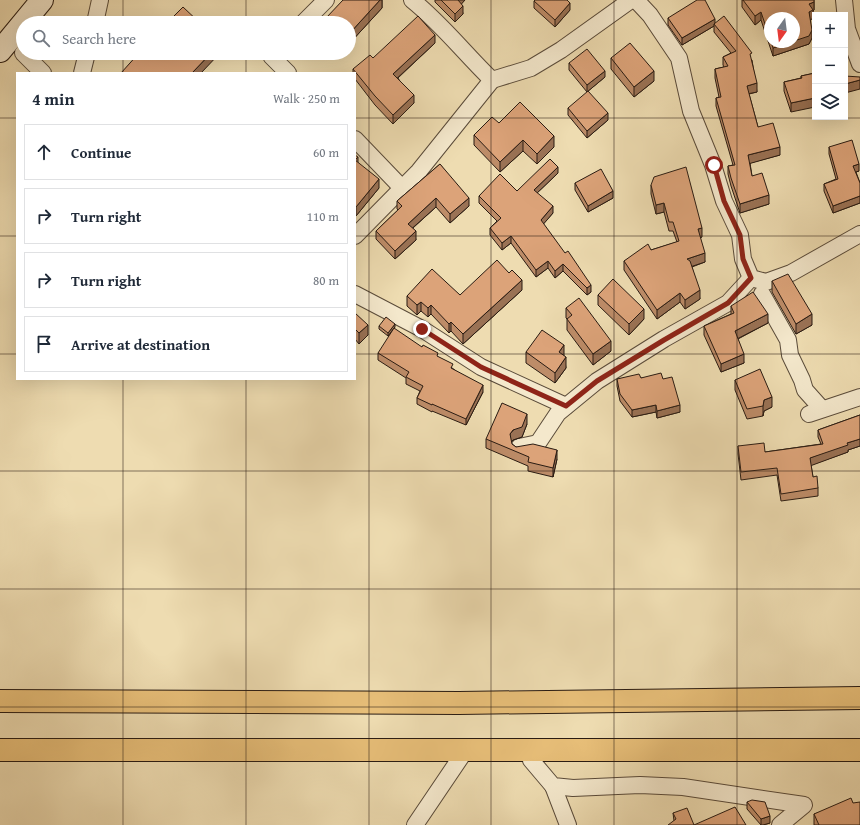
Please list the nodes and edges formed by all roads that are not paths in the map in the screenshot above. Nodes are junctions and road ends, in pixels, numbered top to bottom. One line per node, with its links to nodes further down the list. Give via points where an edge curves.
1 (42, 0): 8 (street)
2 (100, 0): 9 (street)
3 (326, 0): 10 (street)
4 (412, 0): 18 (street, via 434,17)
5 (631, 0): 18 (street, via 531,68)
6 (636, 0): 23 (street, via 650,15 679,58 691,111 714,165 724,201 740,235 743,259)
7 (844, 0): 14 (street, via 847,29)
8 (33, 16)
9 (97, 16)
10 (310, 16)
11 (28, 60): 15 (street)
12 (85, 60): 16 (street)
13 (275, 60): 17 (street)
14 (860, 64)
15 (42, 72)
16 (82, 72)
17 (287, 72)
18 (492, 80): 20 (street, via 419,171)
19 (356, 141): 20 (street)
20 (402, 188): 22 (street)
21 (860, 234): 23 (street, via 791,273 766,282)
22 (356, 235)
23 (751, 278): 27 (street, via 728,303 603,377)
24 (762, 294): 26 (street, via 788,340 790,355 815,411)
25 (356, 295): 27 (street, via 422,329 481,367)
26 (860, 397)
27 (566, 406): 28 (street, via 558,412 538,442)
28 (519, 447)
29 (860, 698): 30 (highway, via 459,703)
30 (0, 701)
31 (534, 749): 33 (highway); 34 (highway); 35 (street, via 531,760)
32 (0, 750): 34 (highway)
33 (860, 750)
34 (465, 751): 36 (street)
35 (553, 786): 37 (street); 38 (street, via 684,787 804,805)
36 (415, 825)
37 (568, 825)
38 (780, 825)

